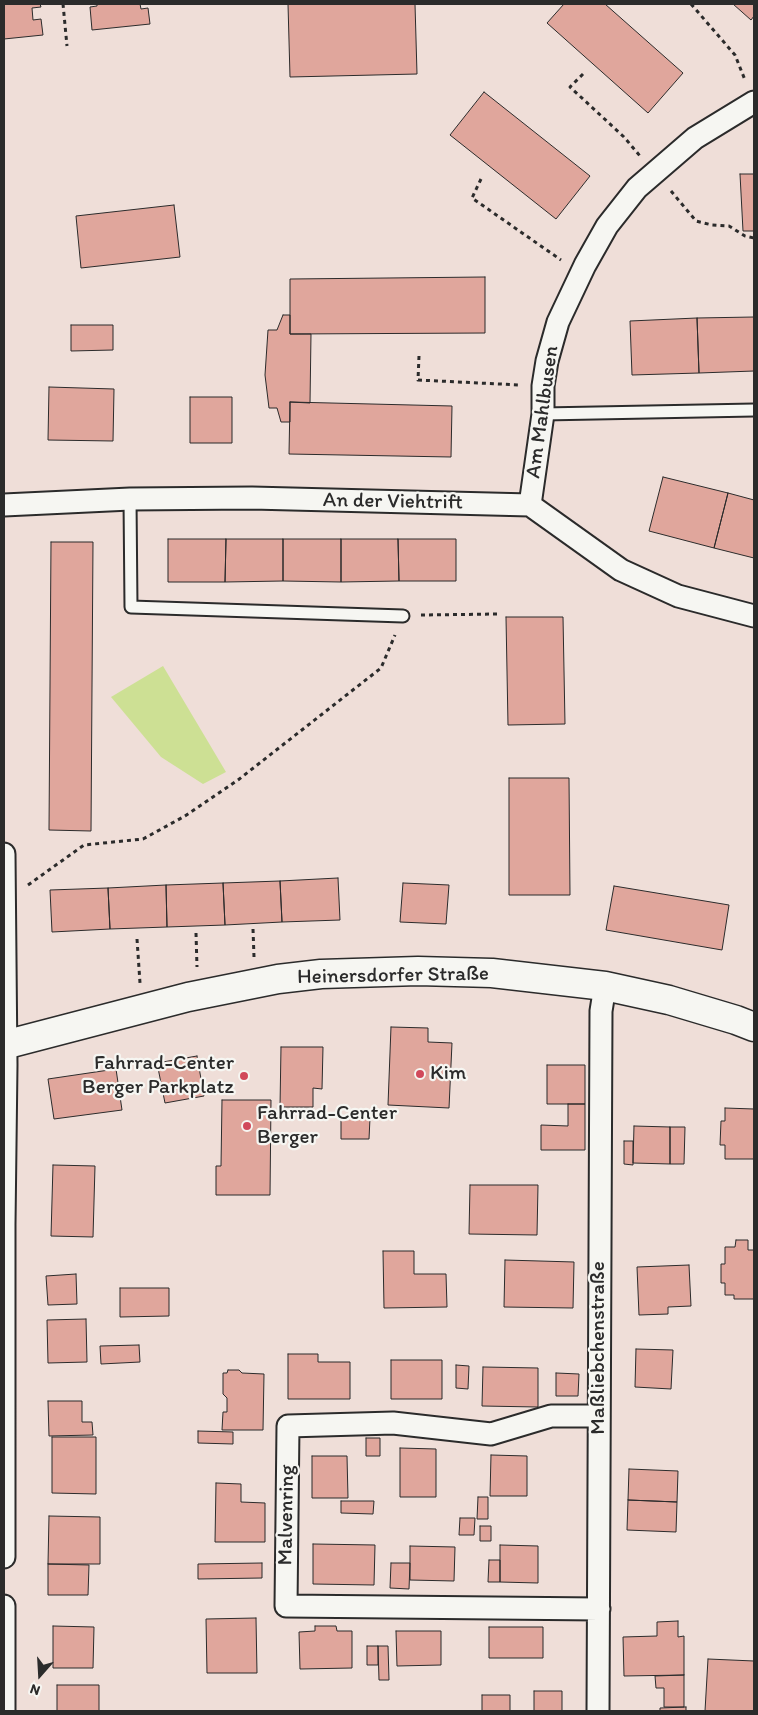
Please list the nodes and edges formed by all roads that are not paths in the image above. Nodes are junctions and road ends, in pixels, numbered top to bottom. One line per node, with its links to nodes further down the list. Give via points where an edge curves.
1 (754, 102): 3 (street, Am Mahlbusen, via 695,138 654,172 632,193 607,226 558,322 543,386)
2 (754, 410): 3 (lane)
3 (544, 414): 5 (street, Am Mahlbusen)
4 (130, 499): 5 (street, An der Viehtrift, via 252,498); 6 (street, An der Viehtrift); 7 (lane, via 131,608)
5 (530, 506): 8 (street, via 621,570 678,596)
6 (4, 510)
7 (403, 616)
8 (754, 616)
9 (4, 854): 10 (street)
10 (4, 902): 13 (street)
11 (604, 986): 12 (main road, Heinersdorfer Straße, via 669,1000); 13 (main road, Heinersdorfer Straße, via 492,973 321,974 188,997); 14 (street, Maßliebchenstraße, via 600,1011)
12 (754, 1027)
13 (5, 1044): 15 (street)
14 (599, 1416): 17 (street, Maßliebchenstraße); 17 (street, Malvenring, via 551,1416 491,1434 394,1423 288,1426 286,1596 286,1606)
15 (4, 1557)
16 (4, 1606): 18 (street)
17 (599, 1610): 19 (street, Maßliebchenstraße)
18 (4, 1711)
19 (598, 1711)

